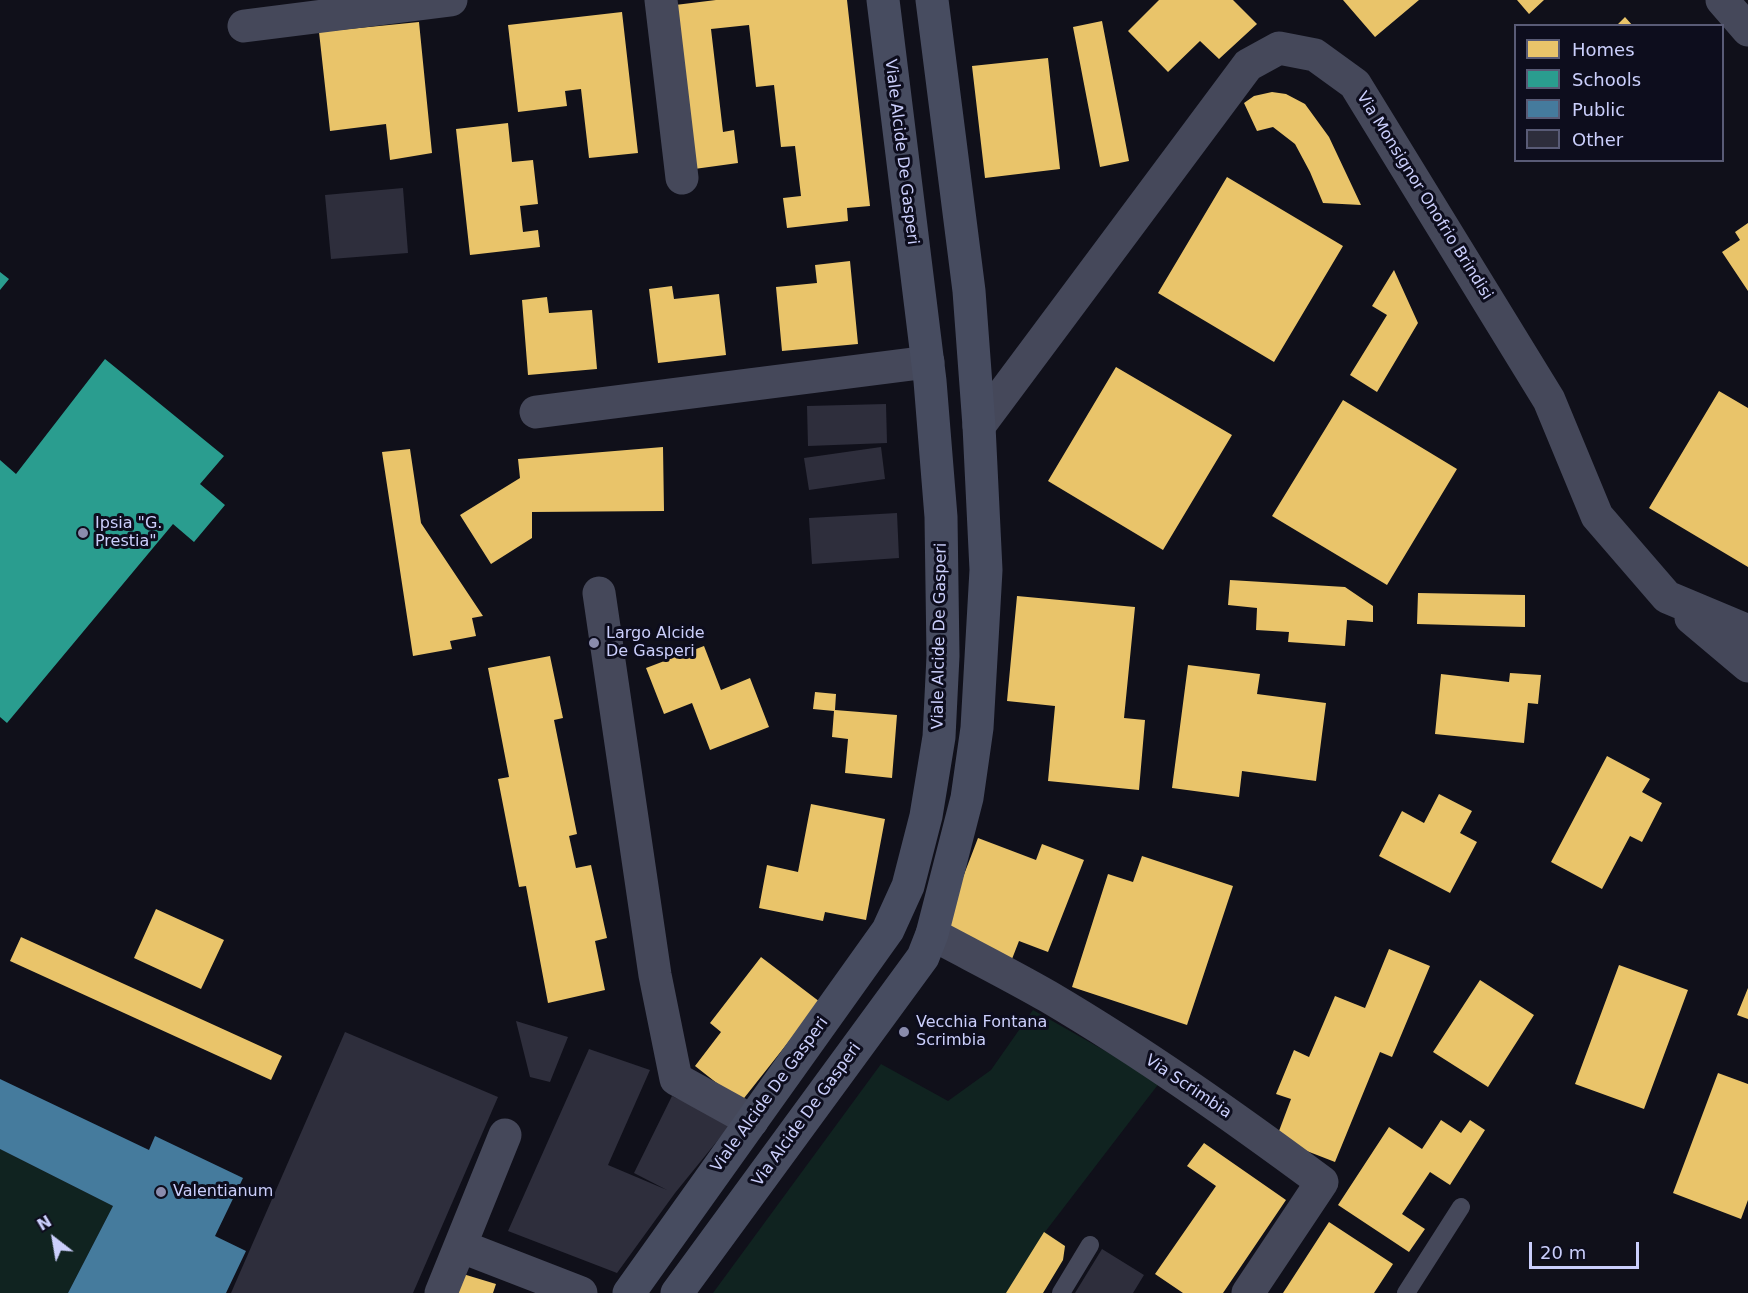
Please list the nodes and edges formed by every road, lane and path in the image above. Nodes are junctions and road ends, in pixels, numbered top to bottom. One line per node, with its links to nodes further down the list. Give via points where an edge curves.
1 (442, 0): 6 (street)
2 (661, 0): 8 (street)
3 (883, 0): 9 (main road, Viale Alcide De Gasperi)
4 (932, 0): 11 (main road, via 969,291)
5 (1722, 0): 7 (street)
6 (244, 26)
7 (1748, 30)
8 (682, 178)
9 (928, 362): 10 (street); 17 (main road, Viale Alcide De Gasperi, via 941,517 943,656 939,737 926,816 908,886 888,930)
10 (536, 412)
11 (979, 426): 13 (street, Via Monsignor Onofrio Brindisi, via 1248,65 1279,48 1316,56 1355,84 1549,400 1597,516); 16 (main road, via 986,570 977,728 967,798)
12 (599, 593): 17 (street, via 655,975 676,1079)
13 (1666, 597): 14 (street, Via Monsignor Onofrio Brindisi); 15 (street)
14 (1748, 631)
15 (1748, 666)
16 (932, 934): 25 (main road, Via Alcide De Gasperi, via 923,957); 27 (street, Via Scrimbia, via 1049,998 1148,1060 1215,1103 1322,1182)
17 (752, 1121): 24 (main road, Viale Alcide De Gasperi)
18 (506, 1135): 21 (street)
19 (1461, 1207): 28 (lane)
20 (1090, 1245): 26 (lane)
21 (460, 1246): 22 (street); 23 (street)
22 (441, 1293)
23 (581, 1293)
24 (629, 1293)
25 (677, 1293)
26 (1061, 1293)
27 (1248, 1293)
28 (1406, 1293)

